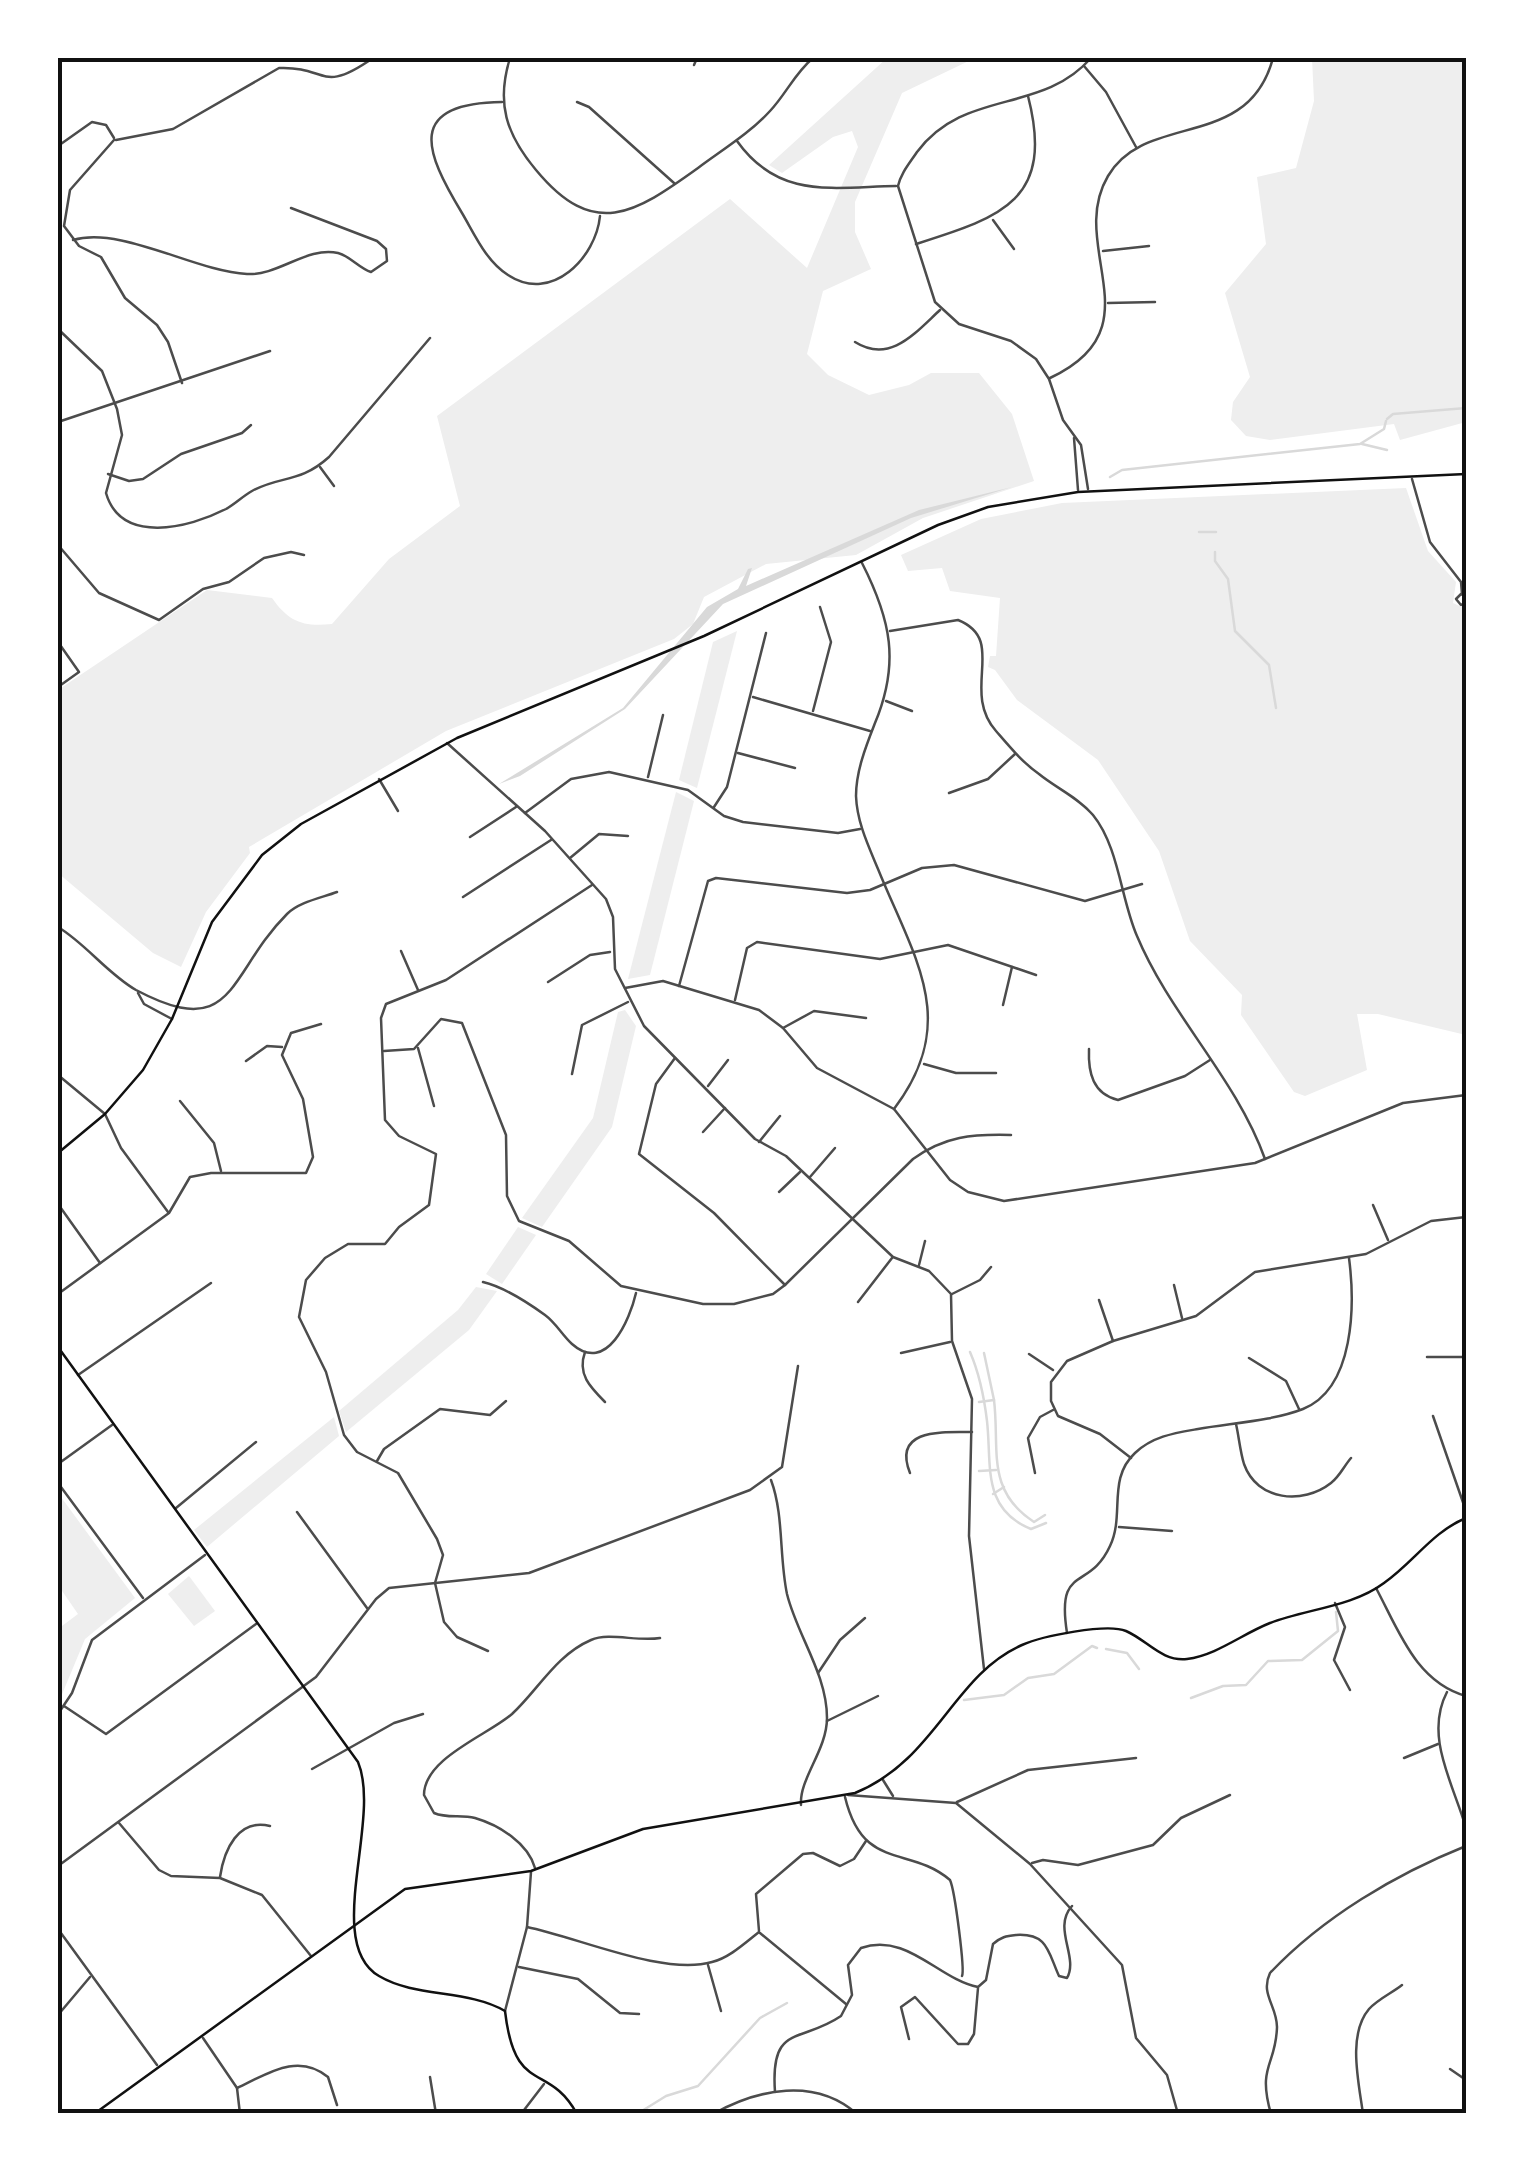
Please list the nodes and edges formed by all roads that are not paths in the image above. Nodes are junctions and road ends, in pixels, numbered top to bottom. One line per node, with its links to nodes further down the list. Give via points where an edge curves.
1 (276, 58): 10 (street)
2 (373, 58): 10 (street, via 330,79)
3 (510, 58): 12 (street)
4 (696, 58): 8 (street)
5 (813, 58): 15 (street, via 774,108)
6 (1091, 58): 9 (street)
7 (1272, 58): 17 (street, via 1260,89 1231,116)
8 (694, 64)
9 (1084, 66): 11 (street, via 1058,86); 17 (street)
10 (279, 68): 14 (street, via 174,128)
11 (1028, 96): 19 (street, via 944,123); 22 (street, via 1034,160 1011,204)
12 (503, 102): 21 (street, via 509,133 536,171 562,199); 21 (street, via 450,110 430,144 436,172 489,258 517,280 557,280 587,258)
13 (578, 102): 18 (street)
14 (114, 140): 16 (street, via 106,125 92,122); 23 (street, via 66,198 64,226)
15 (736, 140): 18 (street); 19 (street, via 756,164 800,187)
16 (58, 146)
17 (1137, 149): 27 (street, via 1113,168 1101,189)
18 (674, 184): 21 (street, via 640,207)
19 (898, 186): 24 (street)
20 (290, 208): 23 (street, via 376,241 386,249 386,261 372,272 328,252 243,274 129,243)
21 (600, 214)
22 (992, 219): 24 (street); 26 (street)
23 (73, 240): 36 (street, via 101,258 125,298 157,325)
24 (914, 245): 30 (street)
25 (1150, 246): 27 (street)
26 (1014, 249)
27 (1102, 251): 29 (street)
28 (1155, 302): 29 (street)
29 (1106, 304): 35 (street, via 1088,353)
30 (941, 310): 33 (street, via 890,349 868,350); 35 (street, via 966,328 1020,345)
31 (58, 329): 37 (street, via 102,372)
32 (430, 338): 41 (street)
33 (856, 342)
34 (270, 351): 36 (street)
35 (1049, 379): 40 (street)
36 (182, 383): 37 (street)
37 (115, 404): 38 (street); 42 (street, via 122,435)
38 (58, 422)
39 (250, 425): 42 (street, via 142,479)
40 (1074, 437): 46 (street); 47 (street, via 1086,457)
41 (319, 466): 42 (street, via 252,491 218,512 142,529 114,512); 45 (street)
42 (108, 474)
43 (1466, 474): 44 (main road)
44 (1412, 478): 47 (main road); 51 (street, via 1430,542 1459,578)
45 (334, 486)
46 (1078, 492): 47 (main road); 50 (main road, via 975,511)
47 (1088, 492)
48 (58, 544): 49 (street, via 99,593 158,620 264,558)
49 (304, 555)
50 (861, 562): 53 (street); 63 (main road, via 683,645)
51 (1465, 597)
52 (820, 606): 59 (street, via 830,642)
53 (890, 631): 58 (street); 65 (street, via 950,620 973,628 984,654 981,706)
54 (766, 633): 57 (street)
55 (58, 642): 56 (street, via 79,672)
56 (58, 687)
57 (750, 696): 59 (street); 64 (street)
58 (884, 700): 60 (street); 62 (street)
59 (812, 712): 62 (street)
60 (912, 712)
61 (663, 715): 68 (street)
62 (872, 732): 74 (street, via 857,780)
63 (447, 742): 67 (main road); 70 (street)
64 (736, 752): 66 (street); 71 (street)
65 (1016, 753): 69 (street, via 988,779); 82 (street, via 1092,814)
66 (795, 768)
67 (379, 779): 72 (street); 99 (main road, via 301,824 249,868 212,922)
68 (647, 780): 71 (street, via 688,790); 73 (street, via 582,774)
69 (949, 793)
70 (517, 806): 73 (street); 76 (street)
71 (713, 808): 74 (street, via 744,822 838,833)
72 (398, 812)
73 (525, 813): 77 (street)
74 (861, 829): 80 (street)
75 (628, 836): 78 (street, via 599,834)
76 (470, 837)
77 (552, 839): 78 (street); 84 (street)
78 (570, 858): 79 (street)
79 (593, 884): 87 (street, via 610,906); 95 (street)
80 (884, 884): 82 (street, via 922,868 954,865 1076,900); 88 (street); 92 (street, via 847,893 708,881)
81 (1142, 884): 82 (street)
82 (1121, 890): 109 (street, via 1138,940)
83 (337, 892): 99 (street, via 287,914 216,1004 199,1011)
84 (463, 897)
85 (58, 927): 94 (street)
86 (400, 951): 95 (street)
87 (612, 952): 91 (street, via 590,955); 93 (street)
88 (912, 952): 89 (street, via 948,945); 97 (street, via 880,960 754,942 746,950); 112 (street, via 930,1010)
89 (1013, 966): 90 (street); 98 (street)
90 (1036, 974)
91 (548, 982)
92 (679, 986): 93 (street, via 657,980); 97 (street)
93 (623, 988): 96 (street)
94 (138, 991): 99 (street); 101 (street, via 144,1004)
95 (418, 992): 107 (street, via 386,1004)
96 (629, 1001): 108 (street); 114 (street, via 582,1025)
97 (734, 1001): 103 (street)
98 (1003, 1005)
99 (176, 1008): 101 (main road)
100 (866, 1018): 103 (street, via 814,1012)
101 (172, 1019): 122 (main road)
102 (321, 1024): 105 (street, via 297,1028)
103 (783, 1028): 121 (street, via 817,1068)
104 (418, 1046): 107 (street); 119 (street); 151 (street, via 441,1019 462,1023 506,1135 513,1213 528,1226 569,1240 612,1280)
105 (283, 1047): 111 (street, via 267,1046); 132 (street, via 283,1064 303,1099 310,1169 298,1176)
106 (1089, 1049): 109 (street, via 1094,1084 1118,1100)
107 (382, 1051): 180 (street, via 385,1120 399,1136 436,1154 429,1205 386,1244 348,1244 325,1258 306,1280 299,1316 326,1372 344,1435)
108 (676, 1056): 116 (street); 149 (street, via 656,1084 639,1154 714,1213)
109 (1212, 1059): 130 (street)
110 (728, 1060): 116 (street)
111 (246, 1061)
112 (923, 1064): 113 (street); 121 (street)
113 (996, 1073)
114 (572, 1074)
115 (58, 1075): 122 (street)
116 (707, 1086): 120 (street)
117 (1466, 1095): 130 (street, via 1403,1103)
118 (180, 1101): 132 (street, via 214,1143)
119 (434, 1106)
120 (726, 1107): 124 (street); 126 (street)
121 (894, 1109): 128 (street)
122 (105, 1114): 129 (main road); 137 (street, via 121,1148)
123 (780, 1116): 126 (street)
124 (703, 1132)
125 (1011, 1135): 128 (street, via 960,1136)
126 (759, 1142): 131 (street)
127 (835, 1148): 133 (street)
128 (924, 1151): 130 (street, via 958,1186 1004,1200); 139 (street)
129 (58, 1153)
130 (1265, 1160)
131 (801, 1170): 133 (street); 134 (street)
132 (221, 1174): 137 (street, via 190,1178)
133 (809, 1178): 139 (street)
134 (779, 1192)
135 (58, 1204): 144 (street)
136 (1372, 1205): 141 (street)
137 (169, 1213): 144 (street)
138 (1466, 1217): 141 (street, via 1431,1221)
139 (850, 1221): 142 (street); 149 (street)
140 (925, 1241): 145 (street)
141 (1390, 1242): 143 (street)
142 (893, 1257): 145 (street); 155 (street)
143 (1349, 1257): 156 (street, via 1255,1272 1206,1311); 172 (street, via 1347,1357 1317,1400)
144 (100, 1263): 152 (street)
145 (918, 1266): 153 (street, via 940,1278)
146 (991, 1267): 153 (street, via 966,1290)
147 (483, 1282): 160 (street, via 546,1316)
148 (211, 1283): 168 (street)
149 (786, 1285): 151 (street, via 759,1299 721,1305)
150 (1174, 1286): 156 (street)
151 (636, 1292): 160 (street, via 616,1340)
152 (58, 1294)
153 (951, 1294): 157 (street)
154 (1099, 1300): 158 (street)
155 (858, 1302)
156 (1183, 1320): 158 (street)
157 (952, 1341): 161 (street); 176 (street, via 969,1384)
158 (1113, 1341): 167 (street)
159 (58, 1347): 168 (main road)
160 (586, 1351): 170 (street, via 584,1376)
161 (902, 1352)
162 (1029, 1354): 167 (street)
163 (1426, 1357): 164 (street)
164 (1466, 1357)
165 (1250, 1358): 172 (street, via 1286,1381)
166 (798, 1366): 184 (street, via 782,1467)
167 (1055, 1372): 171 (street)
168 (78, 1375): 175 (main road)
169 (506, 1401): 180 (street, via 490,1415 457,1408 435,1412 384,1449)
170 (605, 1402)
171 (1054, 1409): 178 (street); 183 (street, via 1040,1417 1028,1438)
172 (1299, 1410): 174 (street)
173 (1433, 1416): 187 (street)
174 (1236, 1422): 178 (street, via 1164,1435); 179 (street, via 1250,1474 1283,1497 1326,1486)
175 (114, 1424): 181 (street); 186 (main road)
176 (973, 1432): 182 (street, via 915,1437 906,1454); 203 (street, via 969,1536)
177 (256, 1442): 186 (street)
178 (1131, 1458): 190 (street, via 1120,1478)
179 (1351, 1458)
180 (377, 1462): 193 (street, via 398,1474 437,1538 443,1555)
181 (58, 1464)
182 (910, 1473)
183 (1035, 1473)
184 (771, 1478): 193 (street, via 529,1573); 204 (street, via 788,1598)
185 (58, 1483): 195 (street)
186 (175, 1508): 192 (main road)
187 (1466, 1511)
188 (297, 1512): 197 (street)
189 (1466, 1518): 194 (main road)
190 (1116, 1526): 191 (street); 200 (street, via 1100,1562 1070,1584)
191 (1172, 1531)
192 (206, 1554): 195 (street); 199 (main road)
193 (435, 1582): 197 (street, via 389,1588); 202 (street, via 439,1614 449,1630)
194 (1376, 1588): 196 (main road); 207 (street, via 1416,1660)
195 (144, 1599): 210 (street, via 92,1640)
196 (1335, 1604): 200 (main road, via 1188,1659 1167,1657 1121,1629); 206 (street, via 1345,1627 1334,1660)
197 (368, 1609): 205 (street, via 331,1662)
198 (865, 1618): 204 (street)
199 (257, 1623): 205 (main road); 210 (street, via 106,1734)
200 (1068, 1633): 203 (main road, via 1021,1645)
201 (660, 1638): 233 (street, via 586,1643 540,1679 509,1716 427,1778 424,1795 434,1813 475,1818 516,1839 528,1850)
202 (488, 1651)
203 (984, 1670): 219 (main road, via 922,1748)
204 (816, 1674): 213 (street)
205 (304, 1686): 215 (main road); 226 (street)
206 (1350, 1690)
207 (1448, 1690): 209 (street); 214 (street, via 1436,1722)
208 (878, 1696): 213 (street)
209 (1466, 1696)
210 (64, 1706): 211 (street)
211 (58, 1714)
212 (424, 1714): 215 (street)
213 (827, 1721): 224 (street)
214 (1440, 1743): 217 (street); 225 (street)
215 (350, 1749): 218 (street); 236 (main road, via 366,1788)
216 (1136, 1758): 223 (street, via 1028,1770)
217 (1404, 1758)
218 (312, 1769)
219 (883, 1780): 220 (main road); 222 (street)
220 (846, 1795): 222 (street); 224 (main road); 229 (street)
221 (1230, 1795): 231 (street, via 1181,1818 1153,1845 1078,1866)
222 (894, 1797): 223 (street)
223 (956, 1803): 231 (street)
224 (801, 1805): 233 (main road, via 642,1829)
225 (1466, 1820): 228 (street)
226 (118, 1822): 232 (street); 234 (street, via 158,1870)
227 (270, 1826): 234 (street, via 252,1825 232,1840)
228 (1466, 1828)
229 (866, 1840): 239 (street, via 840,1866 813,1853 798,1856 756,1894); 244 (street, via 950,1880 964,1960)
230 (1466, 1846): 270 (street, via 1409,1870 1270,1973 1266,1992 1277,2026 1264,2074)
231 (1030, 1864): 235 (street)
232 (58, 1866)
233 (533, 1870): 236 (main road, via 405,1889); 237 (street)
234 (220, 1878): 240 (street, via 262,1895)
235 (1072, 1906): 246 (street, via 1064,1927 1067,1978 1059,1976 1041,1938 1005,1936 990,1949 988,1974); 269 (street, via 1122,1965 1136,2038 1166,2075)
236 (353, 1925): 240 (main road); 248 (main road, via 360,1957 375,1974)
237 (527, 1927): 241 (street, via 620,1954); 242 (street)
238 (58, 1929): 243 (street)
239 (759, 1932): 241 (street); 247 (street)
240 (312, 1956): 252 (main road)
241 (708, 1964): 249 (street)
242 (519, 1967): 248 (street); 250 (street, via 578,1979 620,2014)
243 (91, 1976): 251 (street); 254 (street)
244 (961, 1979): 246 (street); 247 (street, via 904,1948 867,1946 848,1965)
245 (1402, 1985): 271 (street, via 1362,2022 1356,2058)
246 (978, 1987): 253 (street, via 968,2044 958,2044 915,1997 901,2007)
247 (848, 2006): 260 (street, via 836,2020 784,2042 773,2068)
248 (505, 2011): 258 (main road, via 514,2055)
249 (721, 2011)
250 (639, 2014)
251 (58, 2015)
252 (202, 2036): 254 (main road); 259 (street)
253 (909, 2039)
254 (158, 2067): 262 (main road)
255 (1450, 2070): 257 (street)
256 (430, 2078): 264 (street)
257 (1466, 2080)
258 (544, 2084): 265 (street); 266 (main road, via 565,2096)
259 (237, 2088): 261 (street, via 305,2064 328,2078); 263 (street)
260 (775, 2092): 267 (street); 268 (street, via 814,2090)
261 (337, 2105)
262 (94, 2114)
263 (240, 2114)
264 (436, 2114)
265 (522, 2114)
266 (577, 2114)
267 (713, 2114)
268 (857, 2114)
269 (1178, 2114)
270 (1271, 2114)
271 (1363, 2114)

